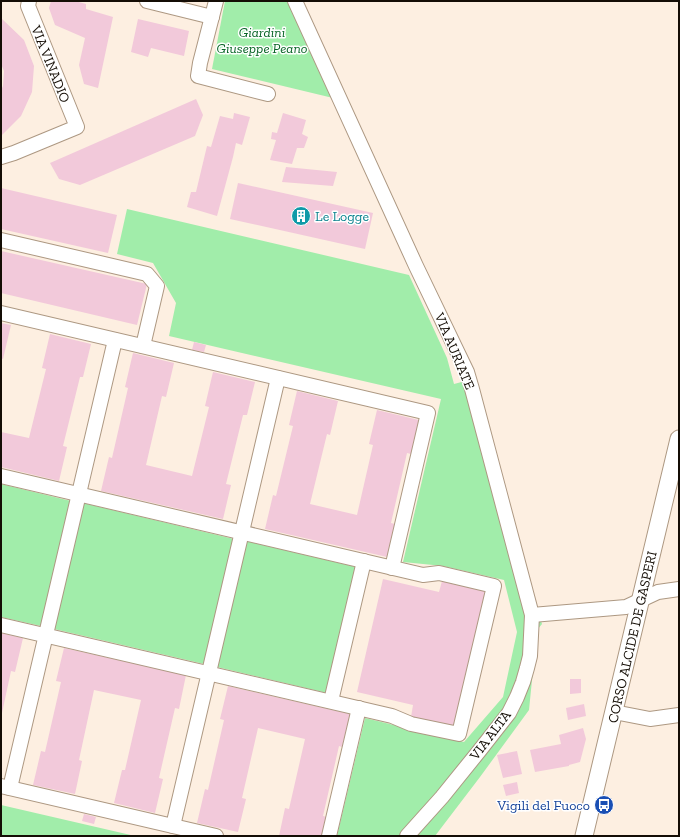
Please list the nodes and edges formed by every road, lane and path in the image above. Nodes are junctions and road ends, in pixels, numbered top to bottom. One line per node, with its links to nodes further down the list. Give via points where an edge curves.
1 (29, 1): 7 (street, VIA VINADIO, via 28,6 76,126 14,153)
2 (147, 1): 5 (street)
3 (216, 1): 5 (street)
4 (295, 1): 21 (street, VIA AURIATE, via 466,372)
5 (212, 17): 6 (street, via 198,76)
6 (268, 94)
7 (1, 156)
8 (1, 240): 11 (street, via 147,274 157,286)
9 (1, 313): 10 (street)
10 (115, 340): 11 (street); 15 (street)
11 (143, 346): 12 (street)
12 (278, 378): 16 (street); 18 (street, via 428,413)
13 (679, 439): 20 (main road, CORSO ALCIDE DE GASPERI)
14 (1, 476): 15 (street)
15 (79, 494): 16 (street); 23 (street)
16 (242, 533): 17 (street); 24 (street)
17 (364, 561): 18 (street); 25 (street)
18 (392, 568): 26 (street, via 423,575 439,573 494,586 461,727 459,734 411,724 392,716)
19 (679, 589): 20 (street, via 658,592)
20 (640, 601): 21 (street, via 626,607); 27 (main road, CORSO ALCIDE DE GASPERI)
21 (532, 615): 33 (street, VIA ALTA, via 530,656 523,682 509,713 442,797)
22 (1, 625): 23 (street)
23 (46, 635): 24 (street); 29 (street)
24 (209, 673): 25 (street); 30 (street)
25 (331, 702): 26 (street)
26 (359, 708): 32 (street)
27 (614, 712): 28 (street, via 650,719); 34 (main road, CORSO ALCIDE DE GASPERI)
28 (679, 715)
29 (6, 787): 30 (street)
30 (173, 826): 31 (street)
31 (216, 836)
32 (329, 836)
33 (407, 836)
34 (584, 836)

